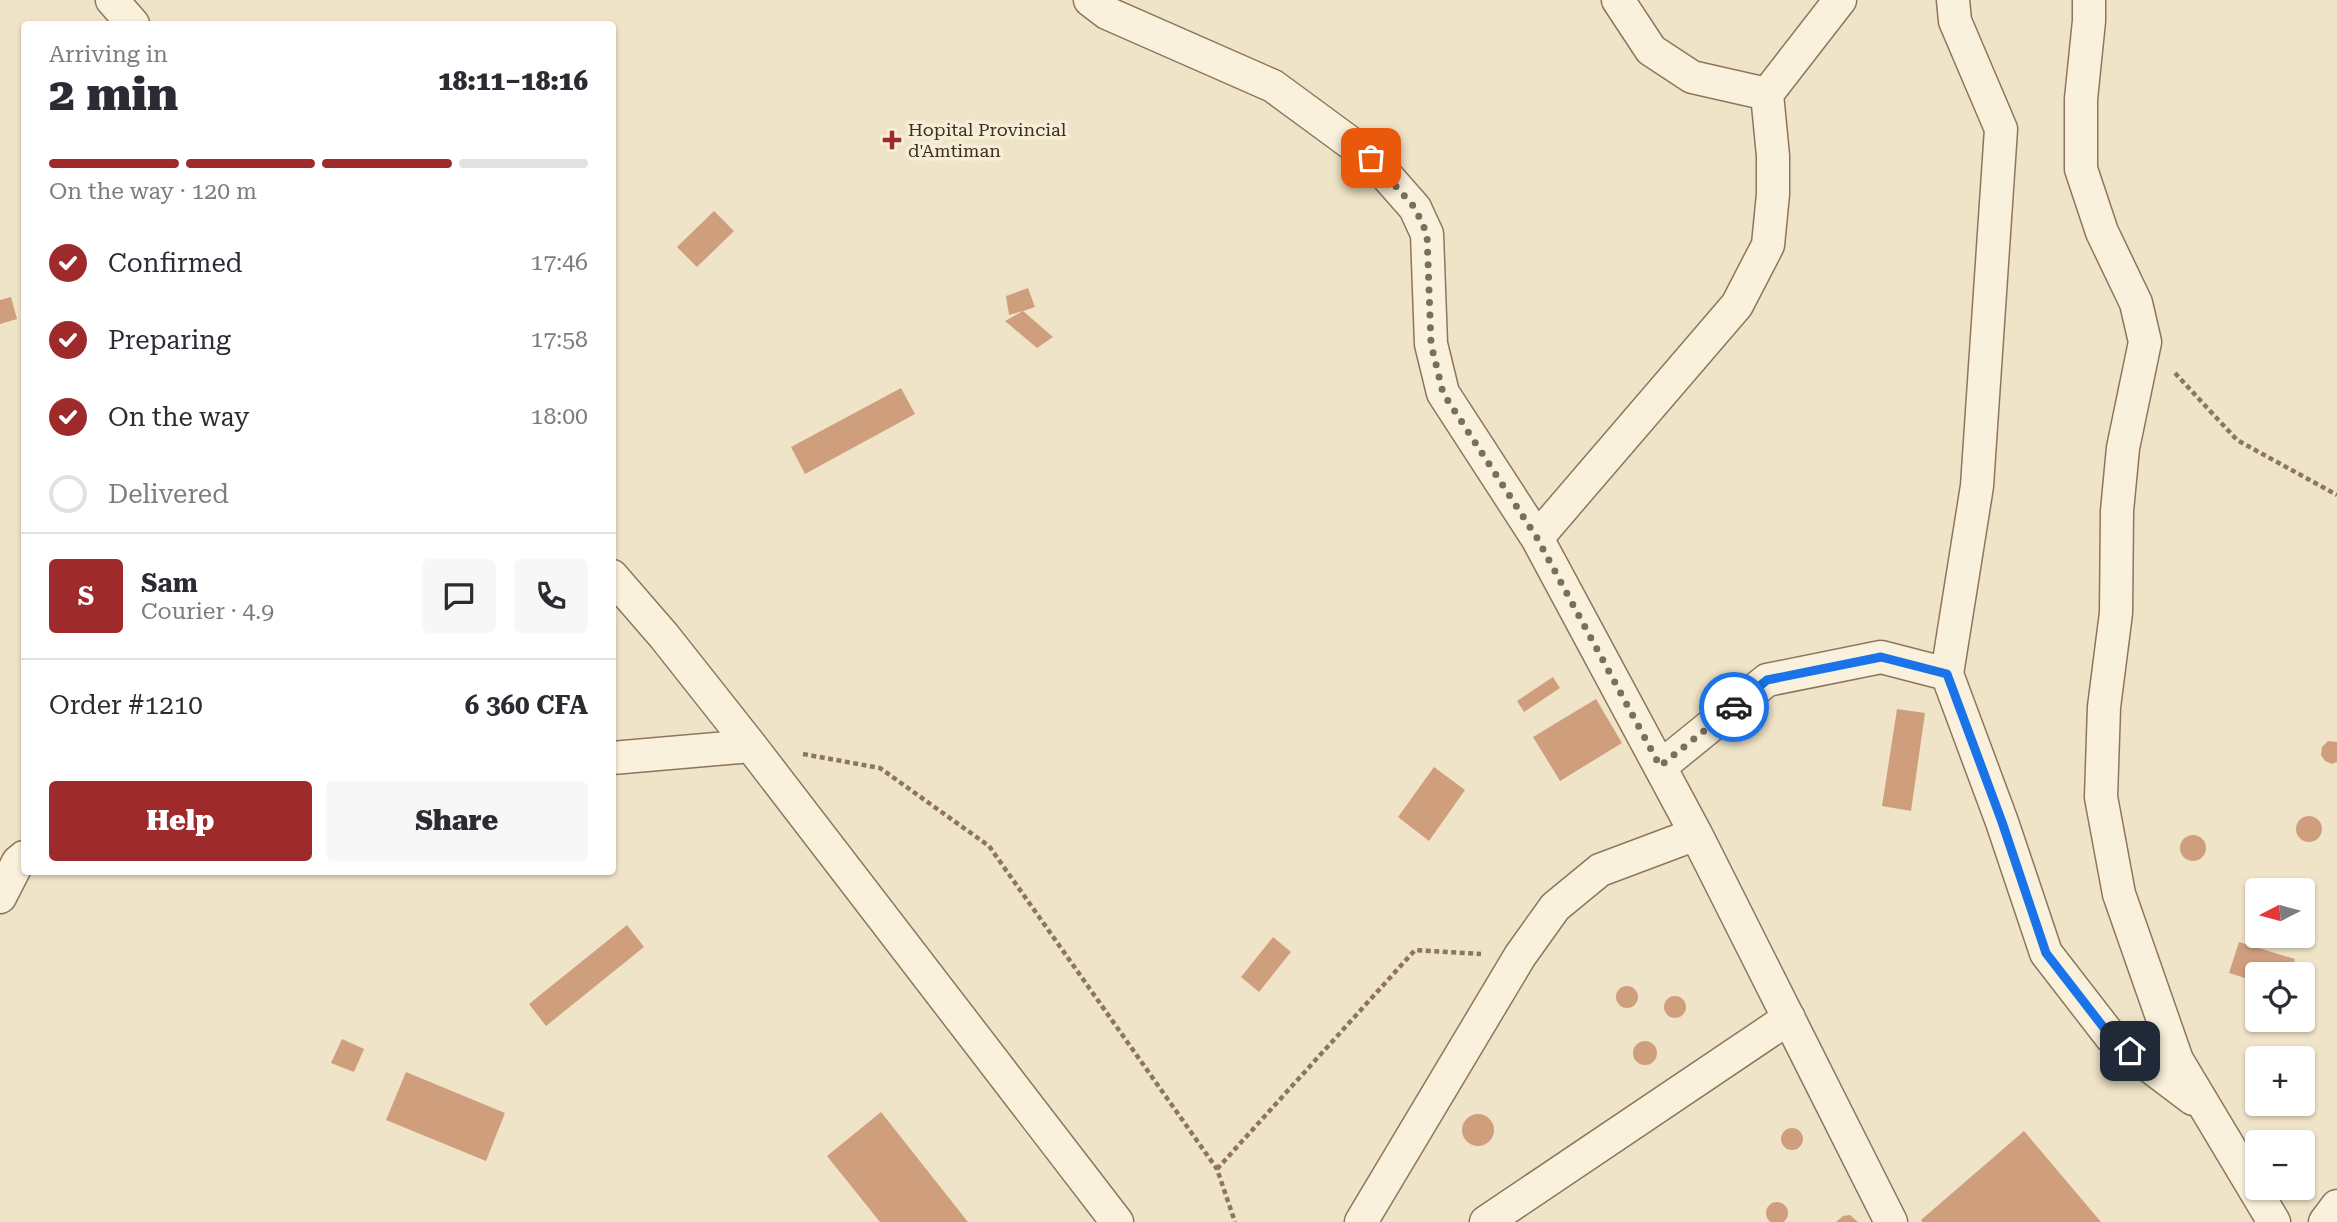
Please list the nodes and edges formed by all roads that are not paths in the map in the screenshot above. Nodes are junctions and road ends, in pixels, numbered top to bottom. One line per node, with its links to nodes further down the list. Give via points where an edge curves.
1 (112, 0): 7 (street)
2 (1090, 0): 9 (street, via 1107,13 1273,86 1371,158 1415,208 1427,234 1431,344 1443,393)
3 (1618, 0): 8 (street, via 1651,50 1692,77)
4 (1840, 0): 8 (street)
5 (1952, 0): 11 (street, via 1955,21 2001,129 1978,486)
6 (2089, 0): 19 (street, via 2081,169 2102,232 2136,303 2145,342 2123,449 2117,511 2116,613 2104,707 2101,797 2119,894 2147,978 2177,1059)
7 (130, 21)
8 (1767, 93): 9 (street, via 1773,156 1768,245 1744,293)
9 (1537, 538): 14 (street)
10 (616, 581): 12 (street)
11 (1947, 674): 14 (street, via 1881,657 1767,680); 19 (street, via 2046,953 2111,1037)
12 (751, 746): 13 (street); 21 (street)
13 (616, 758)
14 (1660, 766): 15 (street)
15 (1696, 834): 18 (street); 22 (street, via 1600,870 1555,907 1520,956)
16 (21, 860): 17 (street)
17 (0, 897)
18 (1789, 1018): 23 (street); 24 (street)
19 (2208, 1110): 25 (street)
20 (2337, 1206): 26 (street)
21 (1117, 1222)
22 (1361, 1222)
23 (1486, 1222)
24 (1891, 1222)
25 (2274, 1222)
26 (2325, 1222)

